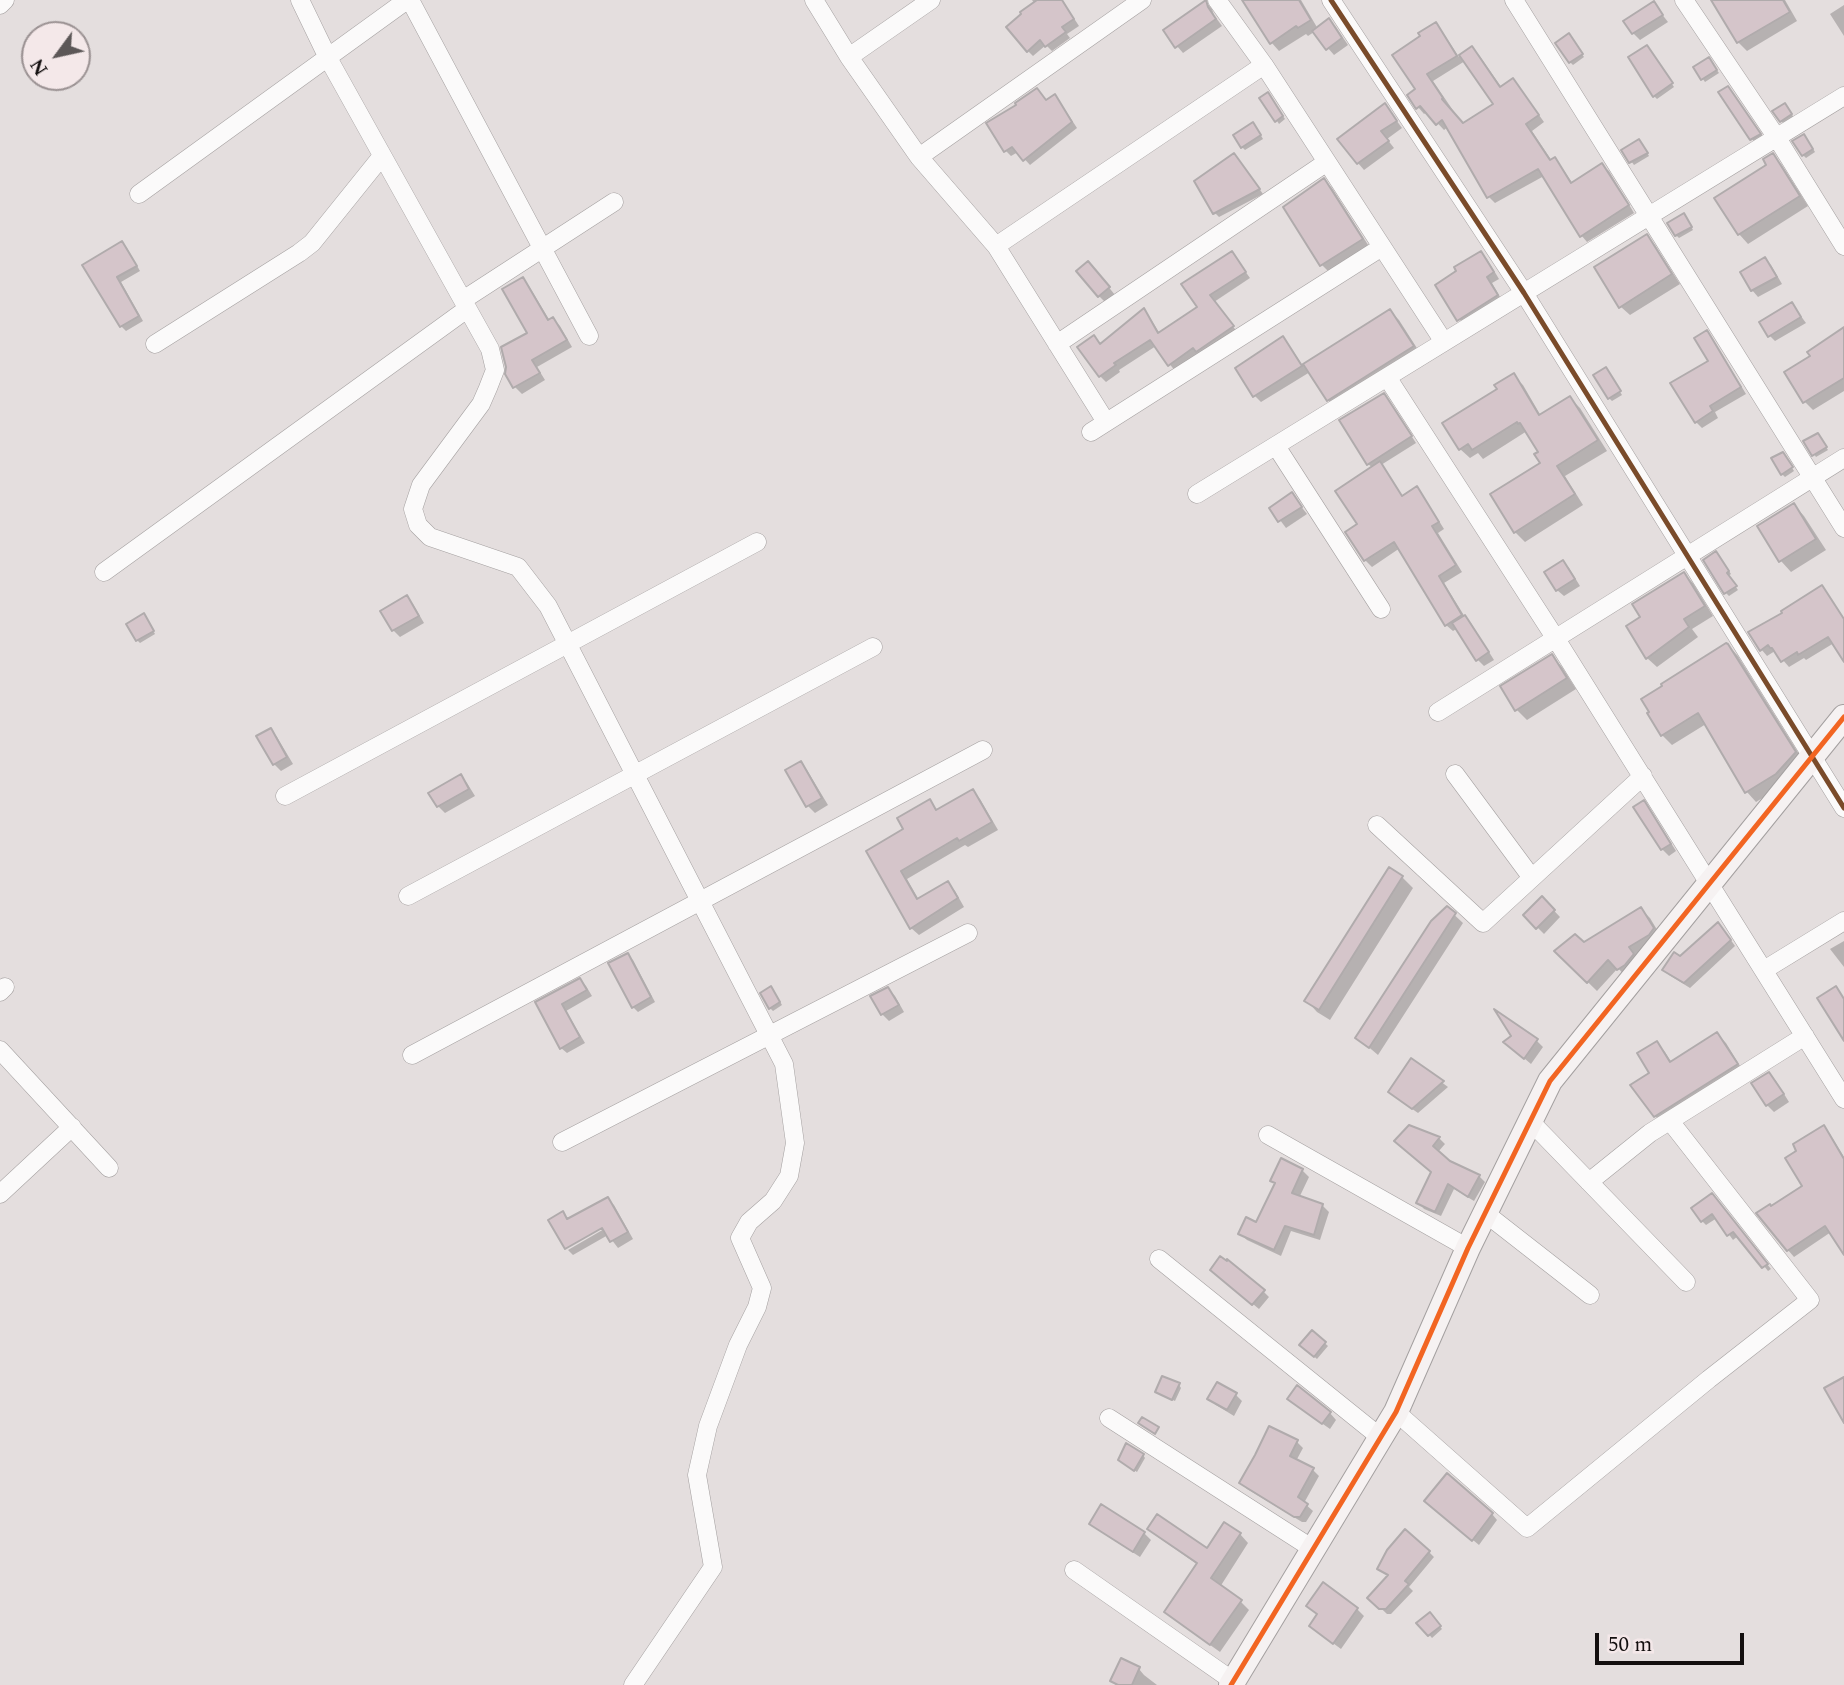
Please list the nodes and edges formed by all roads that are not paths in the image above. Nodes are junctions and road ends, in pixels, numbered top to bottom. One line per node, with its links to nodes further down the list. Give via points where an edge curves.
1 (5, 0): 11 (street)
2 (300, 0): 13 (street)
3 (409, 0): 13 (street); 26 (street)
4 (814, 0): 12 (street)
5 (932, 0): 12 (street)
6 (1142, 0): 18 (street)
7 (1217, 0): 14 (street)
8 (1331, 0): 27 (street)
9 (1514, 0): 22 (street)
10 (1684, 0): 16 (street)
11 (0, 5)
12 (849, 57): 18 (street)
13 (328, 58): 17 (street); 20 (street)
14 (1264, 65): 19 (street); 23 (street)
15 (1844, 96): 16 (street)
16 (1777, 138): 22 (street); 24 (street)
17 (382, 156): 28 (street); 31 (street, via 312,243)
18 (919, 157): 23 (street)
19 (1327, 162): 25 (street); 32 (street)
20 (139, 194)
21 (614, 202): 26 (street)
22 (1649, 216): 27 (street); 38 (street)
23 (996, 246): 32 (street)
24 (1844, 246)
25 (1382, 247): 30 (street); 34 (street)
26 (543, 248): 28 (street); 29 (street)
27 (1524, 293): 30 (street); 42 (street)
28 (465, 305): 43 (street); 46 (street, via 490,349 495,370 481,404 421,485 413,509 418,525 430,537 518,567 548,606)
29 (589, 336)
30 (1444, 342): 33 (street)
31 (155, 344)
32 (1057, 344): 34 (street)
33 (1387, 377): 36 (street); 45 (street)
34 (1106, 422): 35 (street)
35 (1091, 432)
36 (1276, 446): 39 (street); 44 (street)
37 (1844, 458): 38 (street)
38 (1812, 478): 40 (street); 42 (street)
39 (1197, 494)
40 (1844, 528)
41 (757, 542): 46 (street)
42 (1688, 556): 45 (street); 51 (street)
43 (104, 572)
44 (1381, 610)
45 (1556, 639): 48 (street); 54 (street)
46 (568, 644): 52 (street); 55 (street)
47 (873, 646): 52 (street)
48 (1438, 712)
49 (1844, 717): 51 (street)
50 (983, 750): 61 (street)
51 (1812, 756): 56 (street); 59 (street)
52 (635, 774): 60 (street); 61 (street)
53 (1455, 774): 58 (street)
54 (1643, 776): 58 (street); 59 (street)
55 (285, 796)
56 (1844, 808)
57 (1377, 825): 58 (street, via 1483,923)
58 (1532, 878)
59 (1710, 883): 64 (street); 70 (street, via 1550,1081)
60 (408, 896)
61 (700, 901): 65 (street); 68 (street)
62 (1844, 921): 64 (street)
63 (968, 933): 65 (street)
64 (1764, 970): 66 (street)
65 (769, 1036): 74 (street); 89 (street, via 784,1064 795,1143 789,1176 740,1238 762,1288 708,1426 698,1475 713,1567)
66 (1805, 1036): 69 (street); 71 (street)
67 (0, 1050): 72 (street)
68 (412, 1055)
69 (1844, 1098)
70 (1530, 1121): 76 (street); 78 (street)
71 (1670, 1121): 76 (street); 83 (street, via 1810,1300 1527,1528)
72 (72, 1128): 75 (street); 77 (street)
73 (1268, 1135): 79 (street)
74 (562, 1142)
75 (109, 1168)
76 (1589, 1182): 81 (street)
77 (0, 1194)
78 (1485, 1213): 79 (street); 82 (street)
79 (1468, 1248): 83 (street)
80 (1159, 1259): 85 (street)
81 (1686, 1282)
82 (1590, 1295)
83 (1396, 1412): 85 (street)
84 (1109, 1418): 86 (street)
85 (1380, 1437): 86 (street)
86 (1312, 1549): 88 (street)
87 (1074, 1570): 88 (street)
88 (1232, 1683)
89 (633, 1685)

